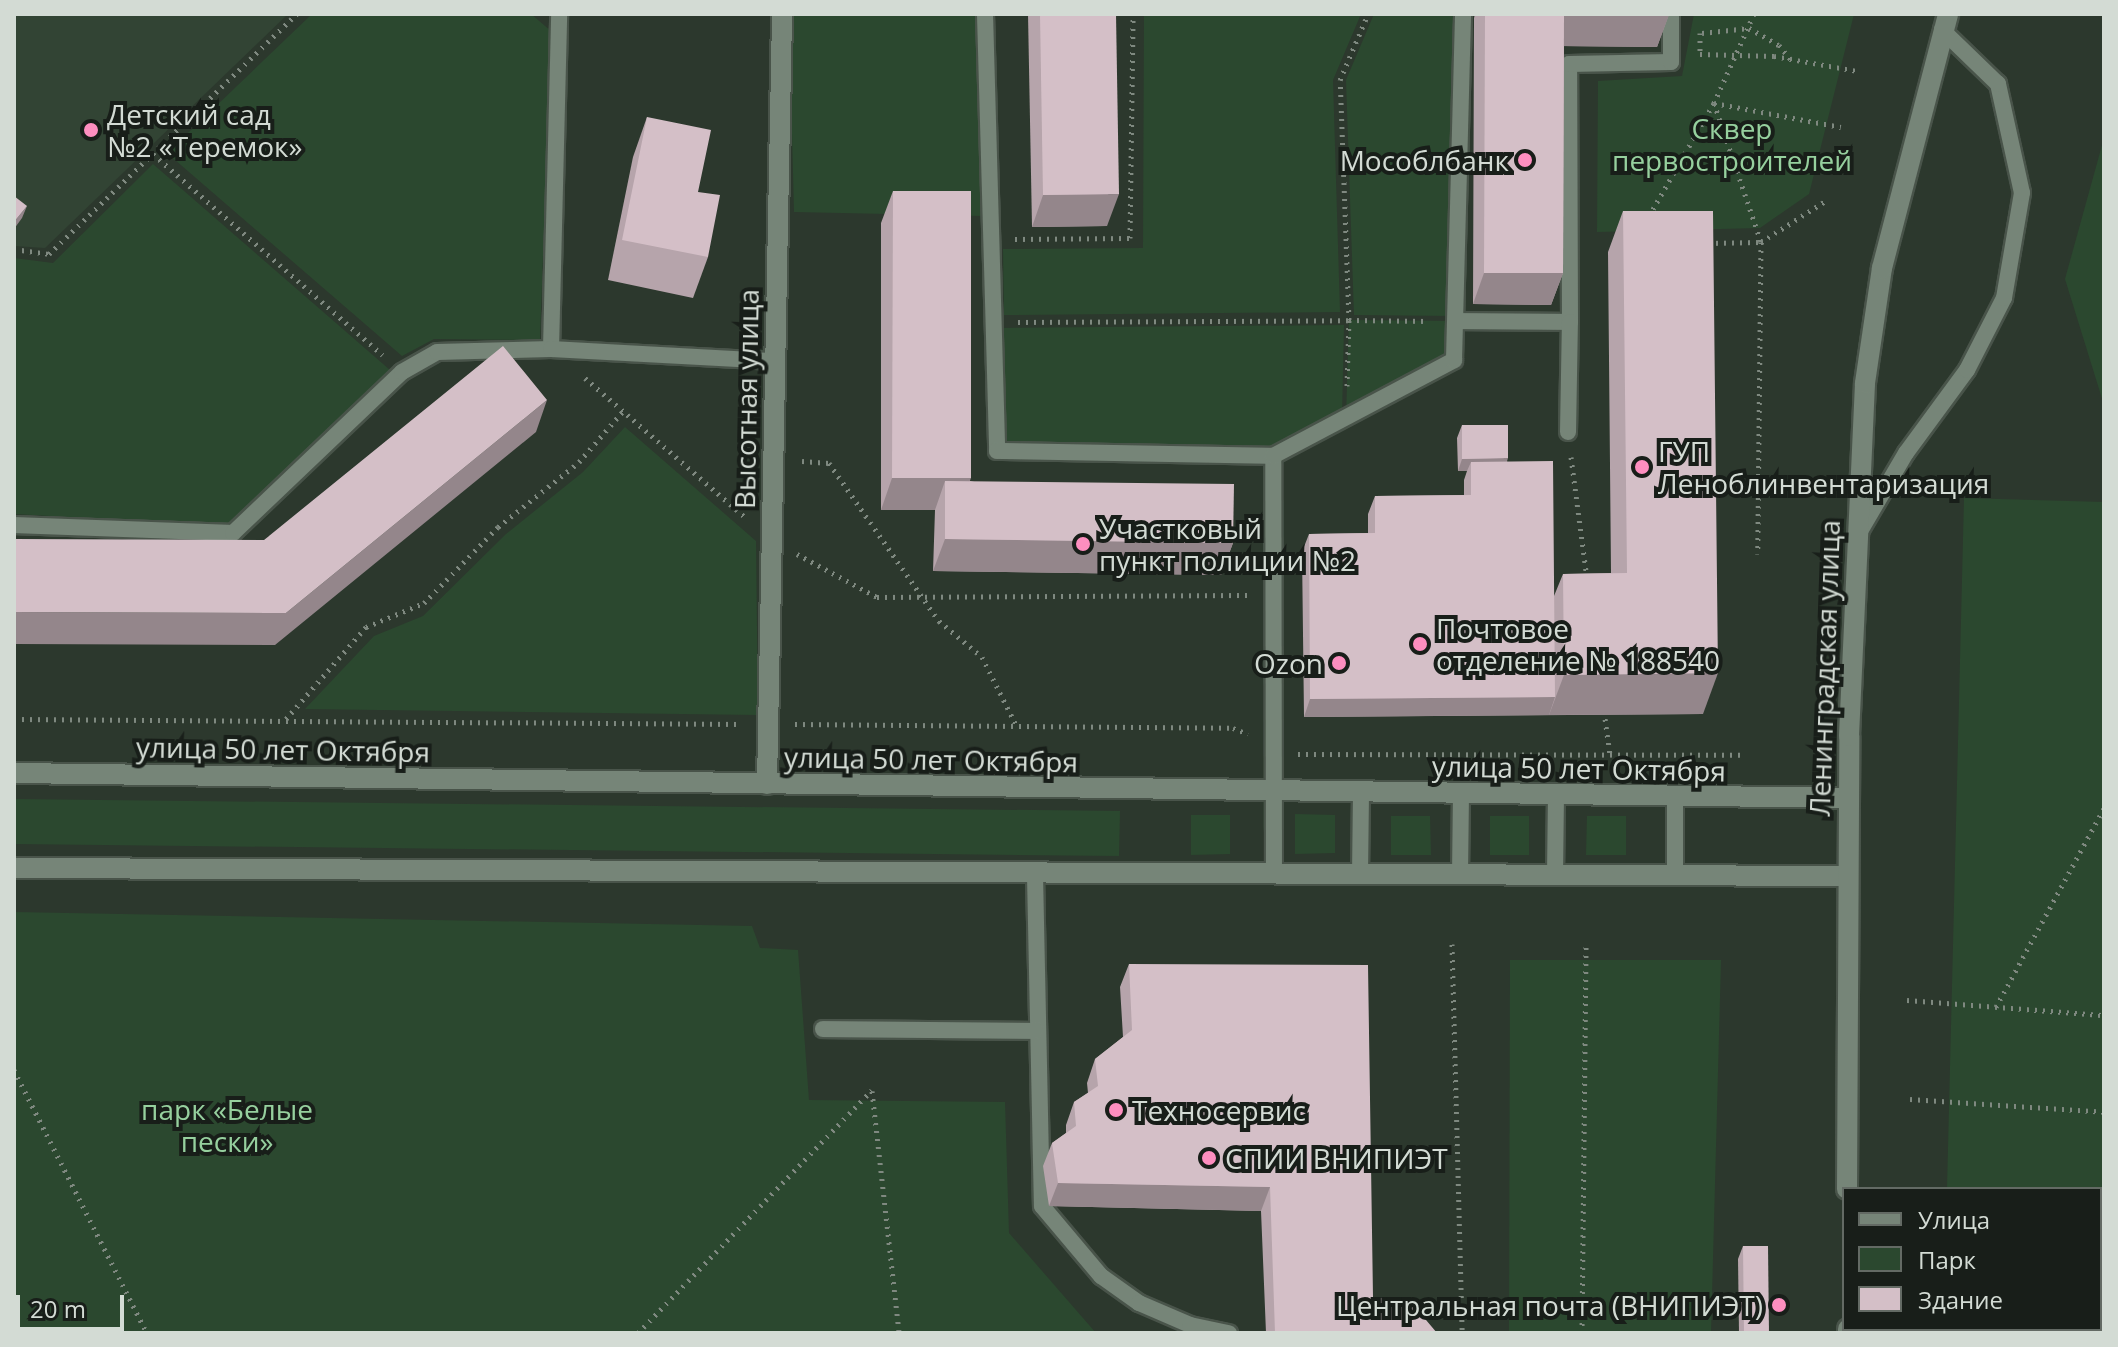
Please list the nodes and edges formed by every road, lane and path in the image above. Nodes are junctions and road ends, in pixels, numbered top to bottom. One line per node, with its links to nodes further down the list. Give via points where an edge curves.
1 (297, 14): 20 (path)
2 (559, 14): 31 (lane)
3 (782, 14): 32 (street, Высотная улица)
4 (985, 14): 23 (lane)
5 (1133, 14): 23 (path, via 1130,238)
6 (1368, 14): 27 (path, via 1340,80)
7 (1463, 14): 28 (lane)
8 (1671, 14): 16 (lane, via 1671,62)
9 (1754, 14): 11 (path)
10 (1945, 22): 41 (street, Ленинградская улица, via 1882,268 1865,383); 41 (lane, via 1998,84 2022,193 2015,238 2004,298 1967,370 1906,453)
11 (1749, 28): 12 (path); 15 (path, via 1779,45); 18 (path)
12 (1702, 33)
13 (1569, 46): 16 (lane)
14 (1700, 54): 15 (path, bridge)
15 (1791, 60): 17 (path)
16 (1569, 64): 30 (lane)
17 (1857, 71)
18 (1714, 103): 19 (path); 22 (path); 24 (path)
19 (1841, 127)
20 (153, 154): 26 (path, via 49,254); 33 (path)
21 (1827, 200): 24 (path)
22 (1647, 219)
23 (991, 239): 29 (lane)
24 (1761, 242): 25 (path); 42 (path)
25 (1703, 243)
26 (14, 249)
27 (1349, 320): 28 (path); 29 (path); 35 (path)
28 (1458, 321): 30 (lane); 35 (lane, via 1454,360)
29 (993, 322): 37 (lane, via 997,451)
30 (1570, 322): 36 (lane)
31 (551, 349): 32 (lane); 33 (lane, via 437,352); 34 (path)
32 (775, 361): 38 (street, Высотная улица)
33 (402, 372): 39 (lane, via 233,533)
34 (623, 411): 40 (path); 48 (path, via 579,462 498,527 424,603 366,627)
35 (1346, 418): 37 (lane)
36 (1568, 432): 43 (path)
37 (1273, 456): 45 (lane)
38 (773, 459): 40 (street, Высотная улица); 44 (path, via 829,463)
39 (14, 525)
40 (771, 539): 44 (path, via 877,597); 49 (street, Высотная улица)
41 (1854, 541): 61 (street, Ленинградская улица)
42 (1758, 554)
43 (1588, 590)
44 (921, 595): 45 (path); 50 (path, via 939,621 982,657)
45 (1275, 595): 51 (lane)
46 (1602, 694): 52 (path)
47 (14, 719): 48 (path)
48 (286, 719): 49 (path)
49 (767, 724): 50 (path); 55 (street, Высотная улица)
50 (1017, 727): 51 (path, via 1233,728)
51 (1274, 744): 52 (path, via 1304,756); 56 (lane)
52 (1610, 755): 53 (path)
53 (1746, 755)
54 (14, 773): 55 (street, улица 50 лет Октября)
55 (767, 784): 56 (street, улица 50 лет Октября)
56 (1274, 792): 57 (street, улица 50 лет Октября); 65 (lane)
57 (1361, 793): 58 (street, улица 50 лет Октября); 66 (lane)
58 (1461, 793): 59 (street, улица 50 лет Октября); 67 (lane)
59 (1556, 795): 60 (street, улица 50 лет Октября); 68 (lane)
60 (1675, 797): 61 (street, улица 50 лет Октября); 70 (lane)
61 (1848, 798): 69 (street, Ленинградская улица)
62 (2104, 808): 74 (path)
63 (14, 868): 64 (street)
64 (1035, 875): 65 (street); 77 (lane)
65 (1274, 875): 66 (street)
66 (1360, 875): 67 (street)
67 (1460, 875): 68 (street)
68 (1555, 876): 70 (street)
69 (1848, 876): 70 (street); 81 (street, Ленинградская улица)
70 (1675, 877)
71 (1452, 944): 86 (path)
72 (1586, 945): 87 (path)
73 (1907, 1000): 74 (path)
74 (1996, 1007): 75 (path)
75 (2104, 1015)
76 (823, 1029): 77 (lane)
77 (1035, 1031): 85 (lane, via 1042,1206 1101,1276 1139,1303 1190,1325)
78 (14, 1070): 82 (path)
79 (1910, 1099): 80 (path)
80 (2104, 1112)
81 (1847, 1187)
82 (147, 1333)
83 (638, 1333): 84 (path, via 872,1090)
84 (899, 1333)
85 (1229, 1333)
86 (1462, 1333)
87 (1582, 1333)
88 (1595, 1333): 89 (path)
89 (1685, 1333)

